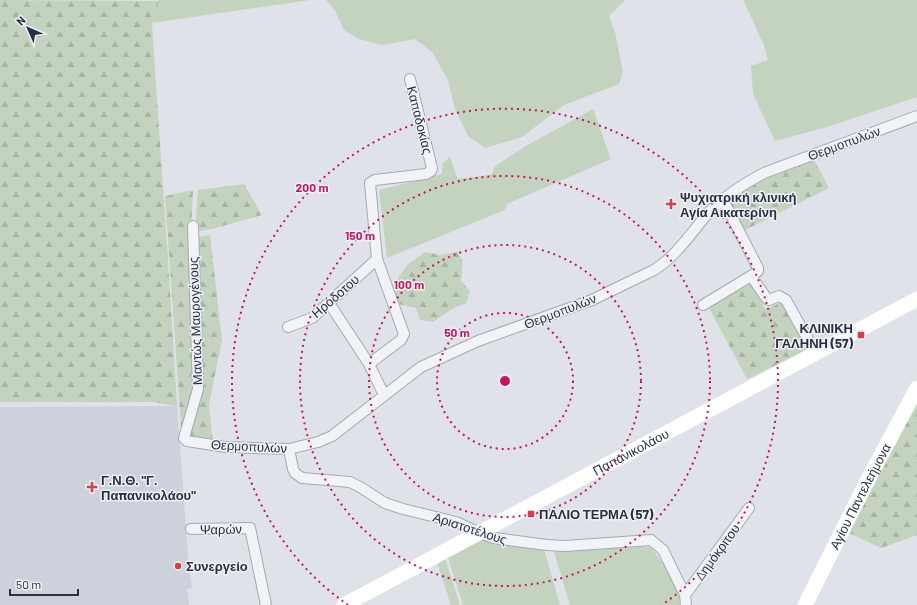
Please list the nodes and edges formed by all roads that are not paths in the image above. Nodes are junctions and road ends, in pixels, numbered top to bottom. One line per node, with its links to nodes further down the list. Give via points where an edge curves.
1 (410, 79): 5 (street, Καπαδοκίας, via 432,165 431,171 426,174 370,182)
2 (917, 116): 3 (street, Θερμοπυλών, via 764,173 746,182)
3 (723, 200): 6 (street, via 758,268); 14 (street, Θερμοπυλών, via 711,210 674,254 654,270 592,300 478,341 421,367)
4 (193, 226): 15 (street, Μαντώς Μαυρογένους, via 198,389)
5 (377, 259): 8 (street, Ηρόδοτου); 12 (street, via 404,334 401,340)
6 (751, 276): 9 (street); 11 (street, via 767,299 779,296 786,300)
7 (917, 299): 11 (main road, Παπανικολάου)
8 (329, 303): 10 (street, Ηρόδοτου, via 312,318); 12 (street)
9 (703, 305)
10 (288, 327)
11 (816, 354): 19 (main road, Παπανικολάου)
12 (369, 364): 14 (street)
13 (917, 388): 23 (main road, Αγίου Παντελεήμονα)
14 (384, 395): 16 (street, Θερμοπυλών, via 332,436)
15 (184, 438): 16 (street, Θερμοπυλών, via 187,441 226,447)
16 (289, 449): 19 (street, Αριστοτέλους, via 295,473 302,478 350,482 385,502 456,522)
17 (749, 508): 20 (street, Δημόκριτου)
18 (191, 529): 21 (street, Ψαρών, via 250,528)
19 (480, 533): 20 (street, Αριστοτέλους, via 501,540 547,546 651,540 662,550); 22 (main road, Παπανικολάου)
20 (686, 600)
21 (266, 605)
22 (344, 605)
23 (805, 605)

